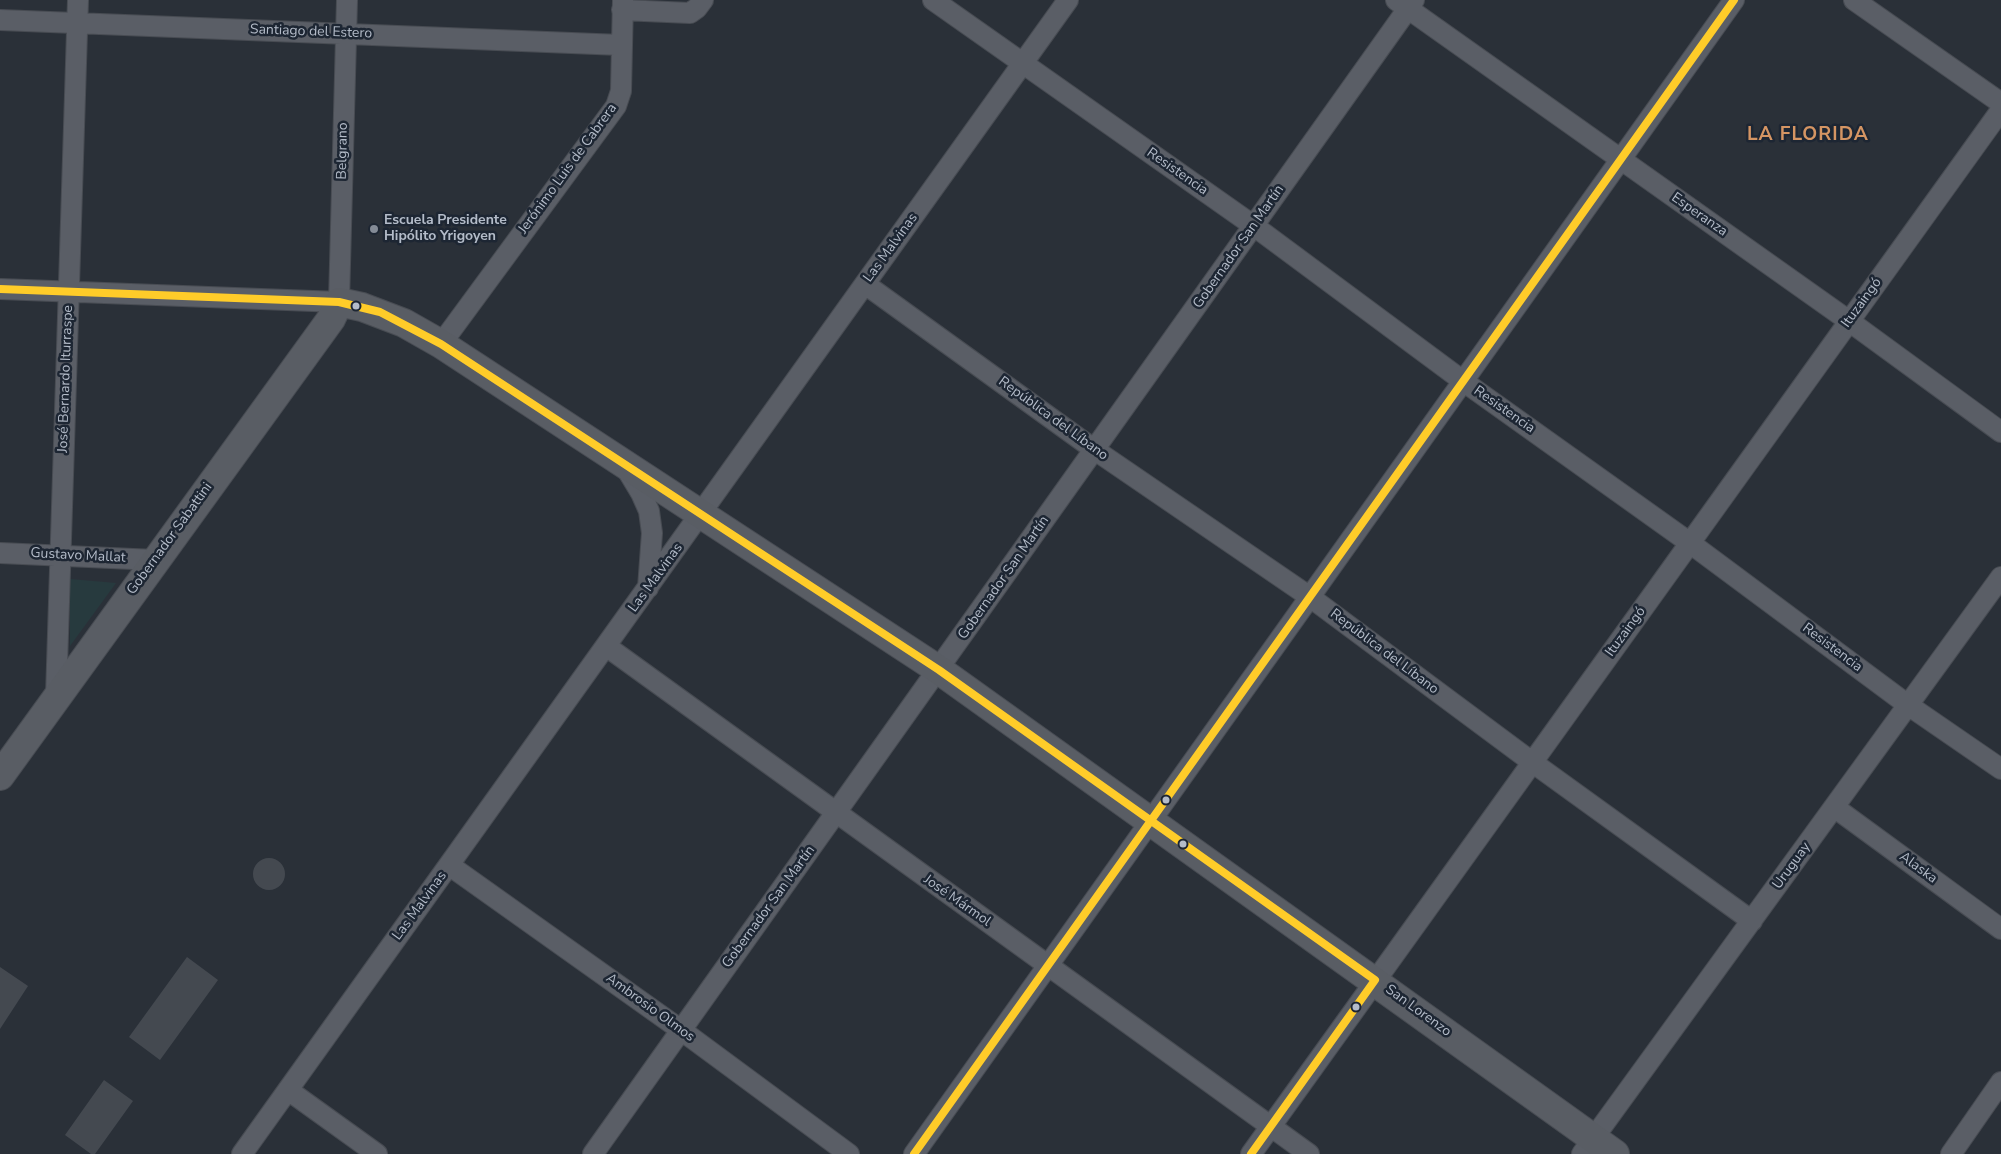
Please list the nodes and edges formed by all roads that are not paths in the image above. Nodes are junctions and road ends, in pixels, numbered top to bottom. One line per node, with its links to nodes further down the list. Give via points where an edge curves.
1 (78, 0): 11 (street, José Bernardo Iturraspe)
2 (347, 0): 12 (street, Belgrano)
3 (703, 0): 9 (street, via 690,13)
4 (934, 0): 14 (street, Resistencia)
5 (1068, 0): 14 (street, Las Malvinas)
6 (1734, 0): 17 (street)
7 (1854, 0): 15 (street)
8 (1406, 3): 17 (street, Esperanza); 18 (street, Gobernador San Martín)
9 (623, 5): 13 (street, Jerónimo Luis de Cabrera)
10 (0, 20): 11 (street, Santiago del Estero)
11 (77, 23): 12 (street, Santiago del Estero); 21 (street, José Bernardo Iturraspe)
12 (346, 34): 13 (street, Santiago del Estero); 22 (street, Belgrano)
13 (622, 45): 24 (street, Jerónimo Luis de Cabrera, via 621,91 616,106)
14 (1023, 63): 18 (street, Resistencia); 19 (street, Las Malvinas)
15 (2001, 103)
16 (2001, 110): 23 (street, Ituzaingó)
17 (1621, 160): 23 (street, Esperanza); 25 (street)
18 (1254, 226): 25 (street, Resistencia); 27 (street, Gobernador San Martín)
19 (865, 284): 27 (street, República del Líbano); 29 (street, Las Malvinas)
20 (0, 289): 21 (street)
21 (69, 291): 22 (street); 32 (street, José Bernardo Iturraspe)
22 (340, 302): 24 (main road, San Lorenzo, via 380,312); 33 (main road, Gobernador Sabattini, via 331,320)
23 (1849, 321): 26 (street, Esperanza); 30 (street, Ituzaingó)
24 (441, 344): 28 (main road, San Lorenzo)
25 (1463, 381): 30 (street, Resistencia); 36 (street)
26 (2001, 432)
27 (1095, 450): 36 (street, República del Líbano); 38 (street, Gobernador San Martín)
28 (622, 463): 29 (main road, San Lorenzo); 35 (street, via 648,511 652,533)
29 (702, 515): 35 (street, Las Malvinas); 38 (main road, San Lorenzo)
30 (1690, 543): 40 (street, Resistencia); 41 (street, Ituzaingó)
31 (0, 553): 32 (street, Gustavo Mallat)
32 (60, 555): 33 (street, Gustavo Mallat); 39 (street, José Bernardo Iturraspe)
33 (155, 560): 39 (main road, Gobernador Sabattini)
34 (1998, 587): 40 (street, Uruguay)
35 (648, 589): 37 (street, Las Malvinas)
36 (1310, 597): 41 (street, República del Líbano); 46 (street)
37 (606, 646): 45 (street, José Mármol); 47 (street, Las Malvinas)
38 (939, 670): 45 (street, Gobernador San Martín); 46 (main road, San Lorenzo)
39 (56, 697): 43 (main road, Gobernador Sabattini)
40 (1908, 705): 42 (street, Resistencia); 44 (street, Uruguay)
41 (1532, 762): 48 (street, República del Líbano); 51 (street, Ituzaingó)
42 (2001, 769)
43 (0, 776)
44 (1834, 807): 48 (street, Uruguay); 49 (street, Alaska)
45 (836, 814): 50 (street, José Mármol); 52 (street, Gobernador San Martín)
46 (1150, 822): 50 (street); 51 (main road, San Lorenzo)
47 (449, 865): 52 (street, Ambrosio Olmos); 54 (street, Las Malvinas)
48 (1752, 921): 56 (street, Uruguay)
49 (2001, 929)
50 (1048, 965): 55 (street, José Mármol); 61 (street)
51 (1375, 980): 55 (street, Ituzaingó); 56 (main road, San Lorenzo)
52 (681, 1030): 59 (street, Gobernador San Martín); 60 (street, Ambrosio Olmos)
53 (2001, 1082): 65 (street)
54 (288, 1090): 57 (street, Las Malvinas); 58 (street)
55 (1271, 1126): 62 (street, Ituzaingó); 63 (street, José Mármol)
56 (1588, 1146): 64 (main road, San Lorenzo)
57 (242, 1154)
58 (377, 1154)
59 (592, 1154)
60 (849, 1154)
61 (914, 1154)
62 (1251, 1154)
63 (1309, 1154)
64 (1616, 1154)
65 (1951, 1154)

